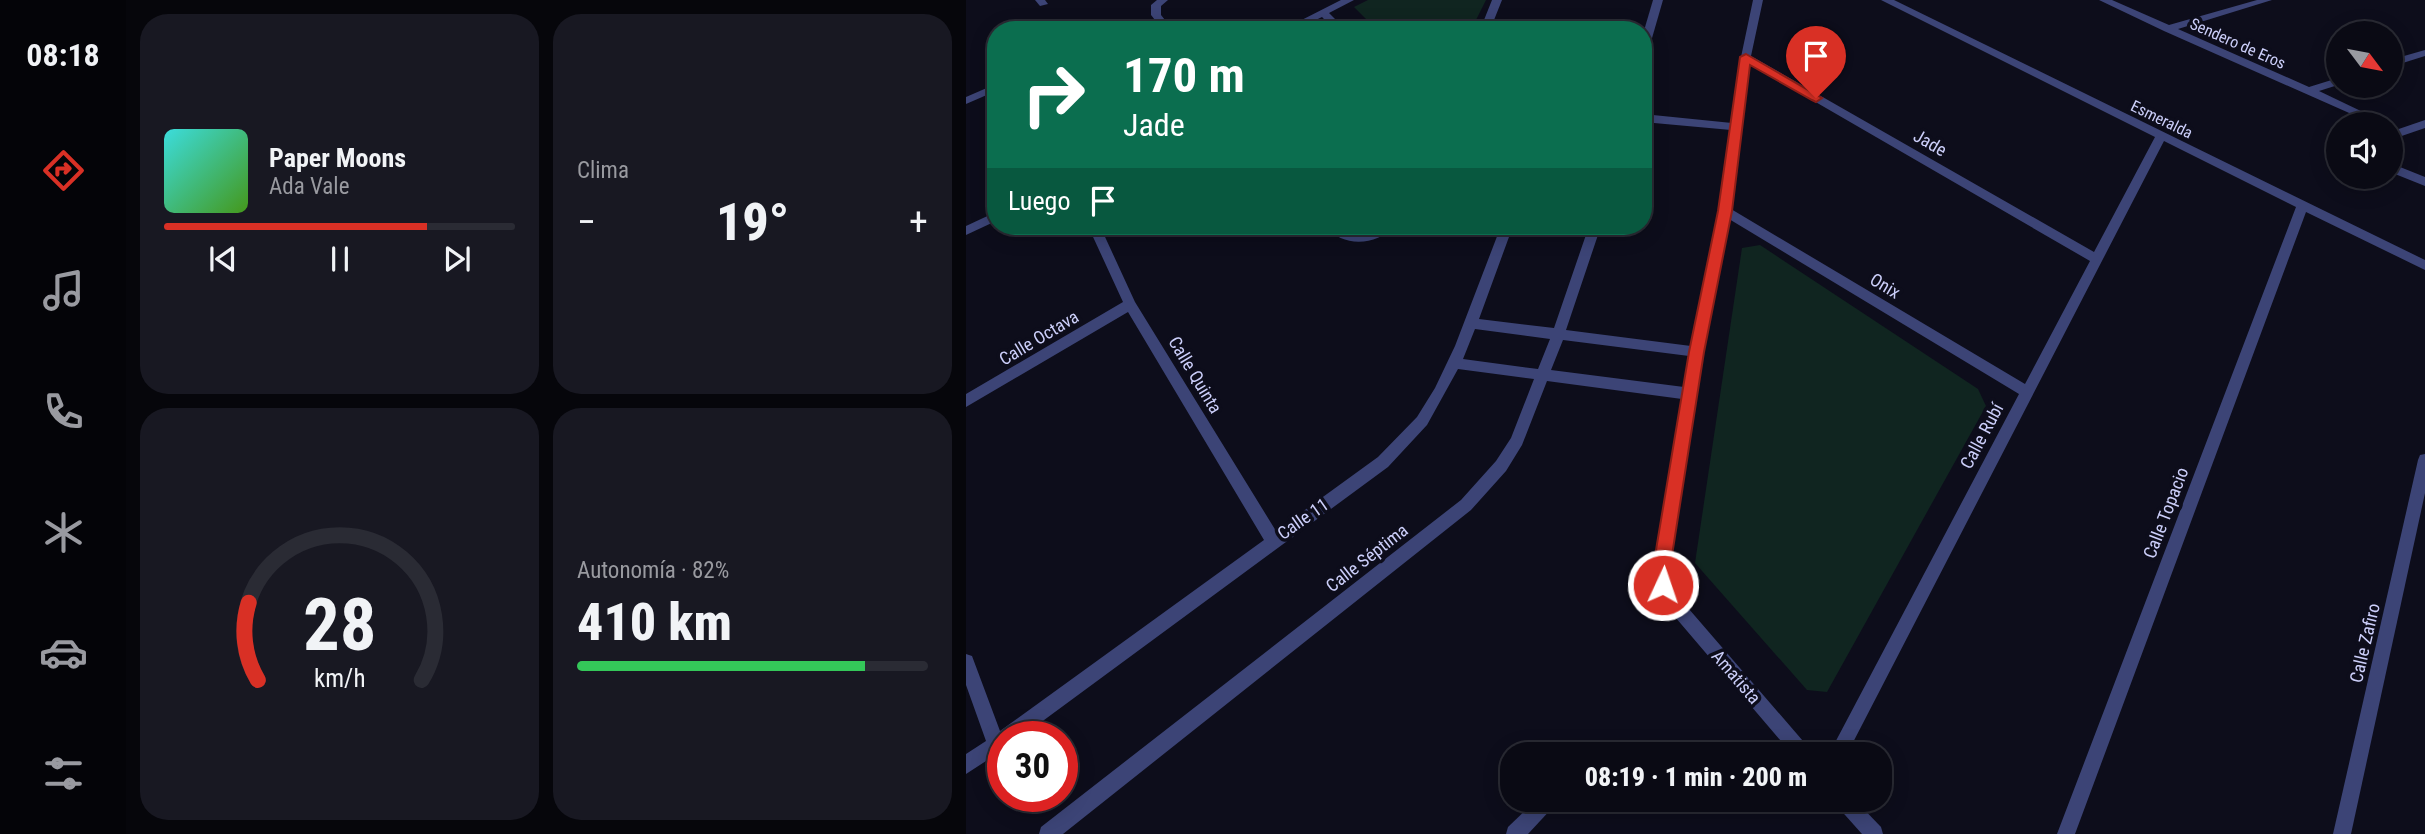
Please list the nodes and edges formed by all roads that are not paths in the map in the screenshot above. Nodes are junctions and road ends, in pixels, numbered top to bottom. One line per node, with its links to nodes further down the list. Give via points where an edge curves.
1 (1163, 0): 10 (street, via 1156,5)
2 (1349, 0): 9 (street)
3 (1497, 0): 13 (street)
4 (1657, 0): 14 (street)
5 (1758, 0): 17 (street)
6 (1886, 0): 28 (street, Esmeralda)
7 (2104, 0): 15 (street, Sendero de Eros)
8 (2267, 0): 15 (street)
9 (1323, 13): 11 (street); 12 (street)
10 (1161, 21)
11 (1306, 21)
12 (1331, 21)
13 (1489, 21)
14 (1651, 21)
15 (2167, 29): 21 (street, Sendero de Eros)
16 (2425, 53): 18 (street)
17 (1746, 57): 26 (street); 40 (street, Jade)
18 (2403, 60)
19 (2326, 85): 21 (street)
20 (987, 91): 22 (street)
21 (2307, 91): 23 (street, Sendero de Eros)
22 (966, 100)
23 (2358, 112)
24 (1652, 119): 26 (street)
25 (2425, 124): 27 (street)
26 (1735, 127): 32 (street)
27 (2403, 132)
28 (2161, 136): 31 (street, Esmeralda); 40 (street, Calle Rubí)
29 (2403, 173): 30 (street)
30 (2425, 182)
31 (2303, 205): 41 (street, Esmeralda); 65 (street, Calle Topacio)
32 (1725, 211): 45 (street); 48 (street, Onix)
33 (987, 220): 34 (street)
34 (966, 231)
35 (1098, 235): 42 (street, Calle Quinta)
36 (1342, 235): 37 (street, via 1359,239)
37 (1368, 235)
38 (1503, 235): 43 (street, Calle 11)
39 (1592, 235): 44 (street, Calle Séptima)
40 (2097, 259): 48 (street, Calle Rubí)
41 (2425, 265)
42 (1129, 304): 50 (street, Calle Octava); 52 (street, Calle Quinta)
43 (1469, 323): 44 (street); 46 (street, Calle 11)
44 (1559, 335): 45 (street); 47 (street, Calle Séptima)
45 (1696, 352): 49 (street)
46 (1452, 363): 47 (street); 52 (street, Calle 11, via 1427,414 1405,442)
47 (1544, 375): 49 (street); 62 (street, Calle Séptima, via 1517,441 1466,505)
48 (2027, 392): 57 (street, Calle Rubí)
49 (1690, 394): 56 (street, Amatista, via 1663,585 1670,599)
50 (966, 401)
51 (2425, 460): 66 (street, Calle Zafiro)
52 (1273, 540): 55 (street, Calle 11)
53 (966, 662): 54 (street)
54 (993, 721)
55 (1028, 721)
56 (1793, 742)
57 (1844, 742)
58 (987, 750): 59 (street, Calle 11)
59 (966, 765)
60 (1536, 812): 63 (street)
61 (1854, 812): 64 (street)
62 (1048, 834)
63 (1515, 834)
64 (1874, 834)
65 (2066, 834)
66 (2342, 834)

